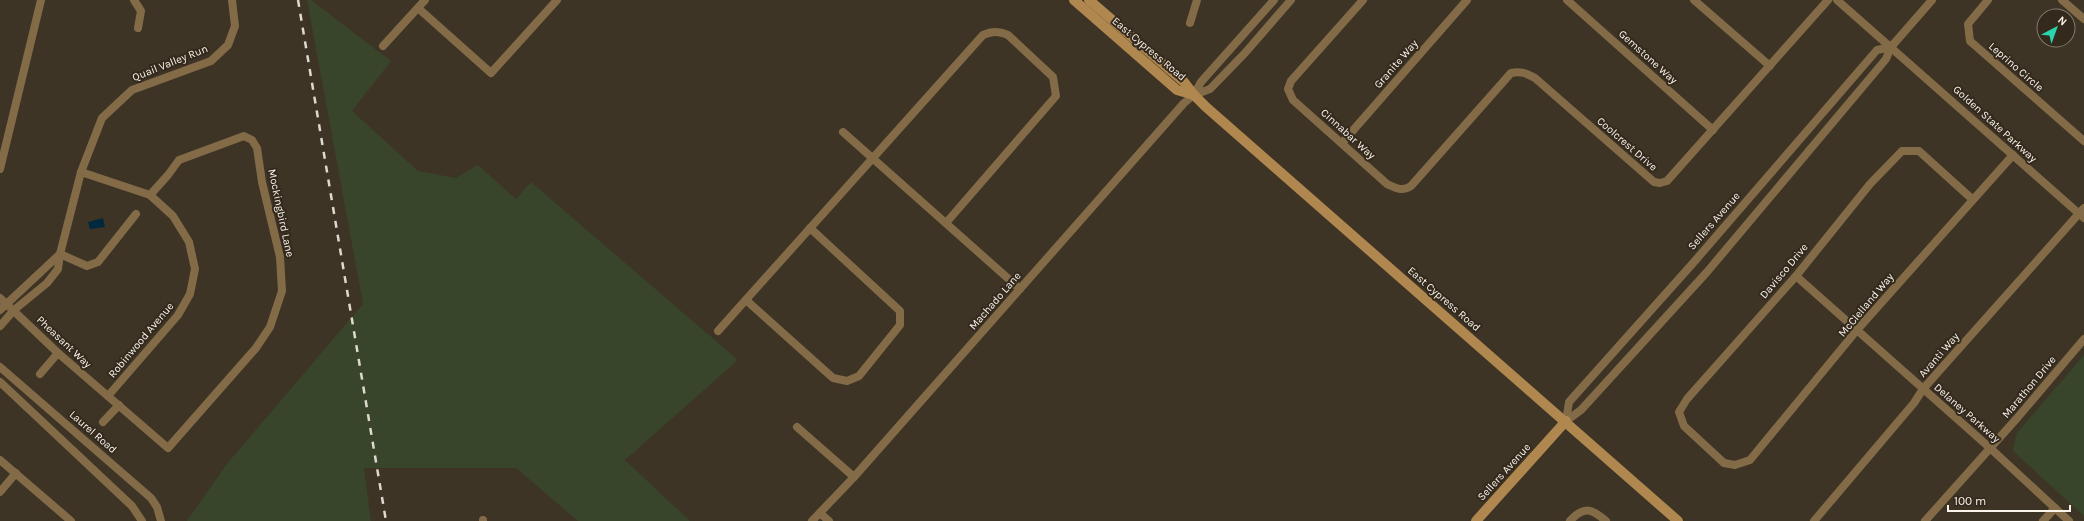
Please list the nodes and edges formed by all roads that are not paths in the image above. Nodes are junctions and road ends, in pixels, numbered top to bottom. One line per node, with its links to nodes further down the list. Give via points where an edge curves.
1 (41, 0): 34 (street)
2 (134, 0): 23 (street, via 141,12)
3 (232, 0): 35 (street, Quail Valley Run, via 235,26 228,45 211,61 132,90 102,118)
4 (425, 0): 20 (street)
5 (557, 0): 20 (street, via 491,73)
6 (1074, 0): 27 (street, East Cypress Road, via 1177,90)
7 (1089, 0): 27 (street, East Cypress Road, via 1184,82)
8 (1197, 0): 22 (street)
9 (1274, 0): 27 (street, via 1201,82)
10 (1291, 0): 27 (street, via 1210,89)
11 (1362, 0): 31 (street, Cinnabar Way, via 1291,82 1288,89 1293,100)
12 (1468, 0): 31 (street, Granite Way)
13 (1567, 0): 28 (street, Gemstone Way)
14 (1694, 0): 26 (street)
15 (1828, 0): 26 (street, Coolcrest Drive)
16 (1838, 0): 25 (street, Golden State Parkway)
17 (1932, 0): 25 (street, Sellers Avenue)
18 (1988, 0): 30 (street, Leprino Circle, via 1968,24 1970,41)
19 (2062, 0): 21 (street)
20 (418, 8): 24 (street)
21 (2084, 19)
22 (1190, 23)
23 (138, 28)
24 (384, 46)
25 (1891, 47): 32 (street, Golden State Parkway); 61 (street, Sellers Avenue, via 1886,59 1707,272 1582,410); 61 (street, Sellers Avenue, via 1877,50 1569,402)
26 (1770, 66): 28 (street, Coolcrest Drive)
27 (1194, 95): 45 (street, Machado Lane); 61 (street, East Cypress Road)
28 (1713, 130): 36 (street, Coolcrest Drive, via 1671,177 1660,183 1654,182 1536,78 1524,72 1517,72 1507,78 1411,186)
29 (844, 132): 33 (street)
30 (2084, 141)
31 (1342, 143): 36 (street, Cinnabar Way, via 1387,184)
32 (2013, 155): 38 (street, McClelland Way); 39 (street, Golden State Parkway)
33 (873, 158): 41 (street); 41 (street, via 983,35 991,31 1008,35 1053,77 1056,96); 42 (street)
34 (0, 169)
35 (81, 172): 37 (street, Robinwood Avenue); 43 (street, Quail Valley Run)
36 (1399, 189)
37 (150, 195): 59 (street, Robinwood Avenue, via 173,216 189,242 195,269 190,294 178,315); 64 (street, Mockingbird Lane, via 179,160 244,136 252,140 257,148 280,264 282,291 270,327 235,374)
38 (1972, 200): 44 (street, Davisco Drive, via 1919,151 1902,151 1870,184); 51 (street, McClelland Way)
39 (2082, 213): 58 (street, Avanti Way)
40 (136, 214): 43 (street, via 98,262 87,266)
41 (946, 223): 45 (street)
42 (810, 228): 46 (street); 46 (street, via 900,311 900,325 858,376 847,381 833,378)
43 (60, 254): 47 (street); 49 (street, Quail Valley Run, via 58,269 47,283)
44 (1796, 276): 51 (street, Delaney Parkway); 67 (street, Davisco Drive, via 1687,399 1679,412 1684,426 1724,463)
45 (1020, 289): 69 (street, Machado Lane)
46 (746, 300): 52 (street)
47 (4, 301): 48 (street); 49 (street, Pheasant Way)
48 (0, 310)
49 (14, 310): 50 (street, Quail Valley Run); 54 (street, Pheasant Way)
50 (0, 326)
51 (1857, 330): 58 (street, Delaney Parkway); 67 (street, McClelland Way, via 1750,460)
52 (718, 331)
53 (2084, 339): 65 (street, Marathon Drive)
54 (58, 352): 56 (street); 59 (street, Pheasant Way)
55 (0, 367): 75 (street, Laurel Road, via 151,498)
56 (40, 374)
57 (0, 382): 74 (street, via 132,506)
58 (1923, 389): 65 (street, Delaney Parkway); 82 (street, Avanti Way)
59 (108, 396): 60 (street, Pheasant Way)
60 (119, 405): 62 (street); 64 (street, Pheasant Way)
61 (1566, 421): 78 (street, Sellers Avenue); 81 (street, East Cypress Road)
62 (103, 422)
63 (797, 427): 69 (street)
64 (168, 448)
65 (1990, 448): 71 (street, Delaney Parkway); 83 (street, Marathon Drive)
66 (0, 460): 68 (street)
67 (1735, 466)
68 (16, 473): 70 (street); 73 (street)
69 (854, 477): 72 (street, Machado Lane)
70 (0, 492)
71 (2055, 508): 84 (street); 85 (street, Delaney Parkway)
72 (820, 513): 76 (street, Machado Lane); 77 (street)
73 (71, 521)
74 (142, 521)
75 (162, 521)
76 (812, 521)
77 (829, 521)
78 (1476, 521)
79 (1570, 521): 80 (street, via 1579,512 1587,510 1596,512)
80 (1606, 521)
81 (1678, 521)
82 (1814, 521)
83 (1926, 521)
84 (2044, 521)
85 (2069, 521)

